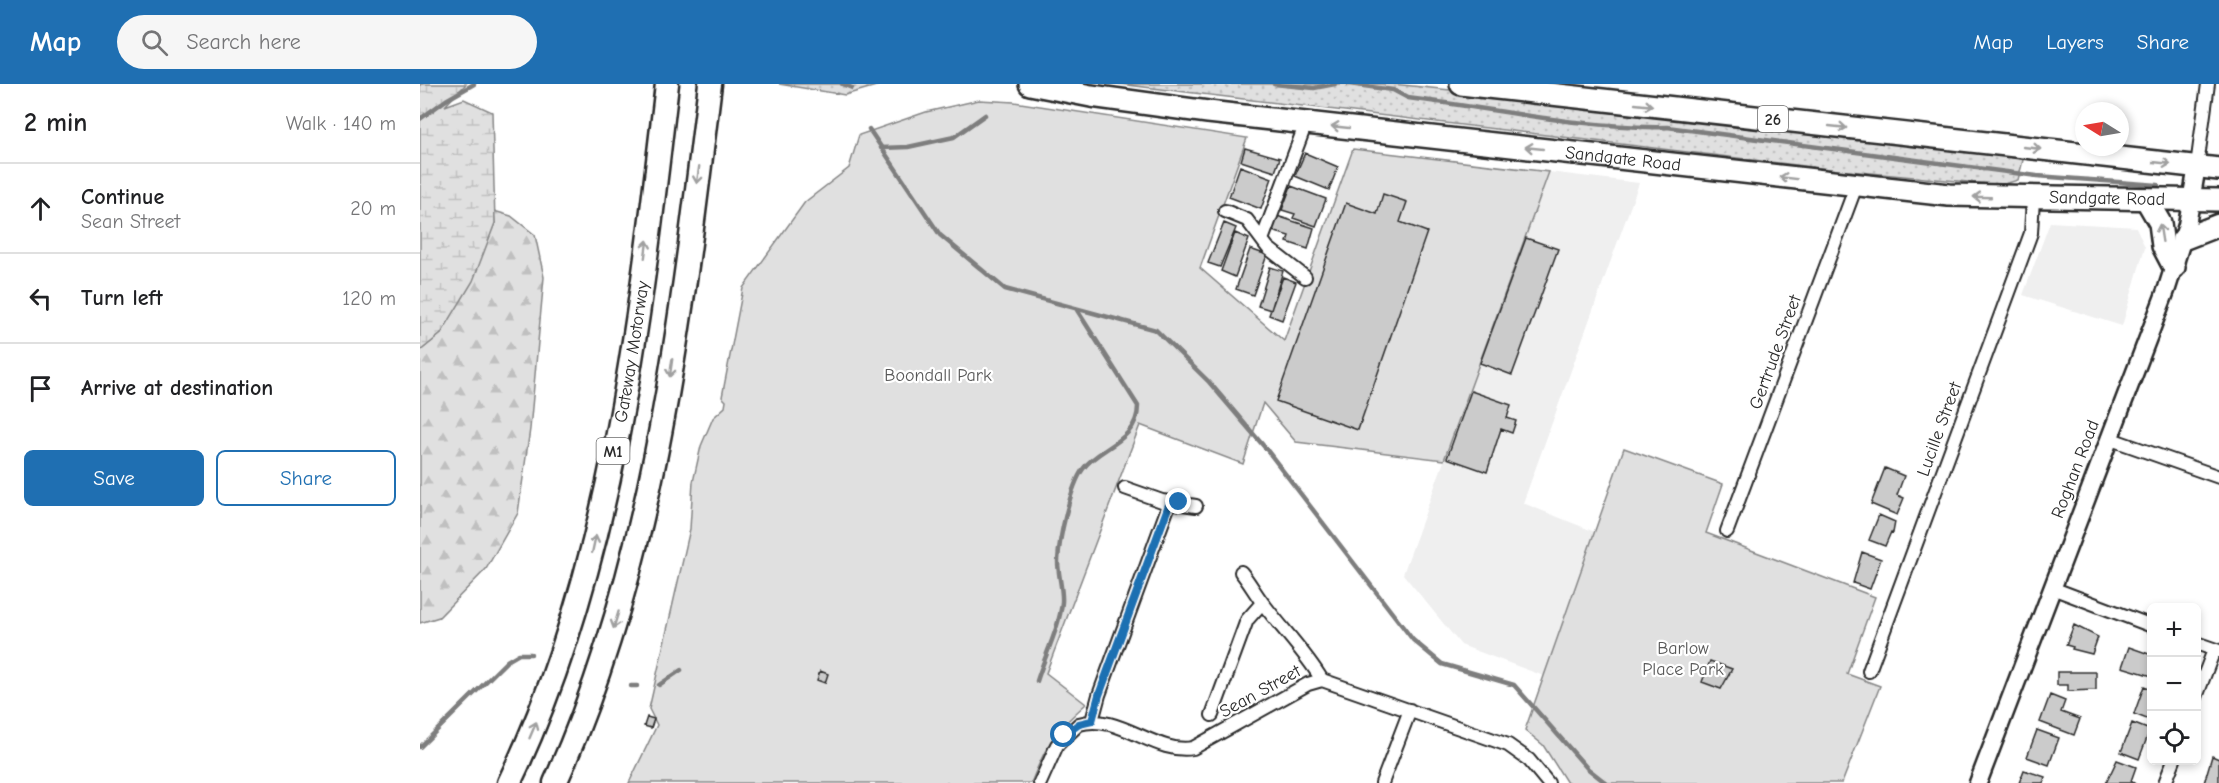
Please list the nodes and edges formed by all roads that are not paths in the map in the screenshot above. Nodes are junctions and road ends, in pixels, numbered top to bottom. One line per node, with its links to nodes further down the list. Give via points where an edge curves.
1 (667, 84): 39 (highway, Gateway Motorway / M1, one-way to 1, via 543,706 590,561 633,338)
2 (710, 84): 40 (highway, M1, one-way to 40, via 649,491 609,645)
3 (1461, 84): 7 (highway, Sandgate Road / 26, one-way to 7)
4 (2208, 84): 7 (street)
5 (1038, 85): 6 (highway, Sandgate Road, via 1131,102)
6 (1306, 123): 9 (highway, Sandgate Road, one-way to 6); 17 (street)
7 (2197, 166): 8 (highway, Sandgate Road / 26); 12 (main road, Roghan Road)
8 (2219, 169)
9 (1856, 186): 10 (highway, Sandgate Road, one-way to 9); 25 (street, Gertrude Street)
10 (2033, 199): 11 (highway, Sandgate Road); 32 (street, Lucille Street, via 2031,233)
11 (2146, 199): 12 (highway, Sandgate Road); 18 (highway, one-way to 11, via 2163,246 2160,223)
12 (2192, 200): 13 (highway, Sandgate Road); 16 (main road, Roghan Road)
13 (2219, 200)
14 (1225, 211): 17 (street, via 1247,220)
15 (2219, 225): 16 (highway)
16 (2183, 238): 18 (main road, Roghan Road)
17 (1262, 240): 19 (street)
18 (2174, 267): 20 (main road, Roghan Road)
19 (1305, 277)
20 (2108, 438): 21 (street); 27 (main road, Roghan Road)
21 (2219, 477)
22 (1125, 488): 23 (street)
23 (1170, 502): 24 (street); 37 (street)
24 (1196, 506)
25 (1727, 531)
26 (1241, 572): 28 (street)
27 (2052, 588): 29 (street); 44 (main road, Roghan Road)
28 (1262, 603): 33 (street, via 1311,661); 36 (street, via 1246,620)
29 (2147, 624)
30 (2201, 645): 31 (street)
31 (2216, 650): 34 (street)
32 (1869, 671)
33 (1322, 680): 35 (street, Sean Street); 37 (street, Sean Street, via 1308,684 1194,748 1179,749)
34 (2201, 686)
35 (1410, 710): 42 (street); 43 (street, Sean Street, via 1508,745 1529,760)
36 (1212, 715)
37 (1092, 721): 41 (street, via 1079,724 1064,735)
38 (2172, 765): 45 (street)
39 (509, 783)
40 (555, 783)
41 (1040, 783)
42 (1382, 783)
43 (1548, 783)
44 (1978, 783)
45 (2165, 783)

